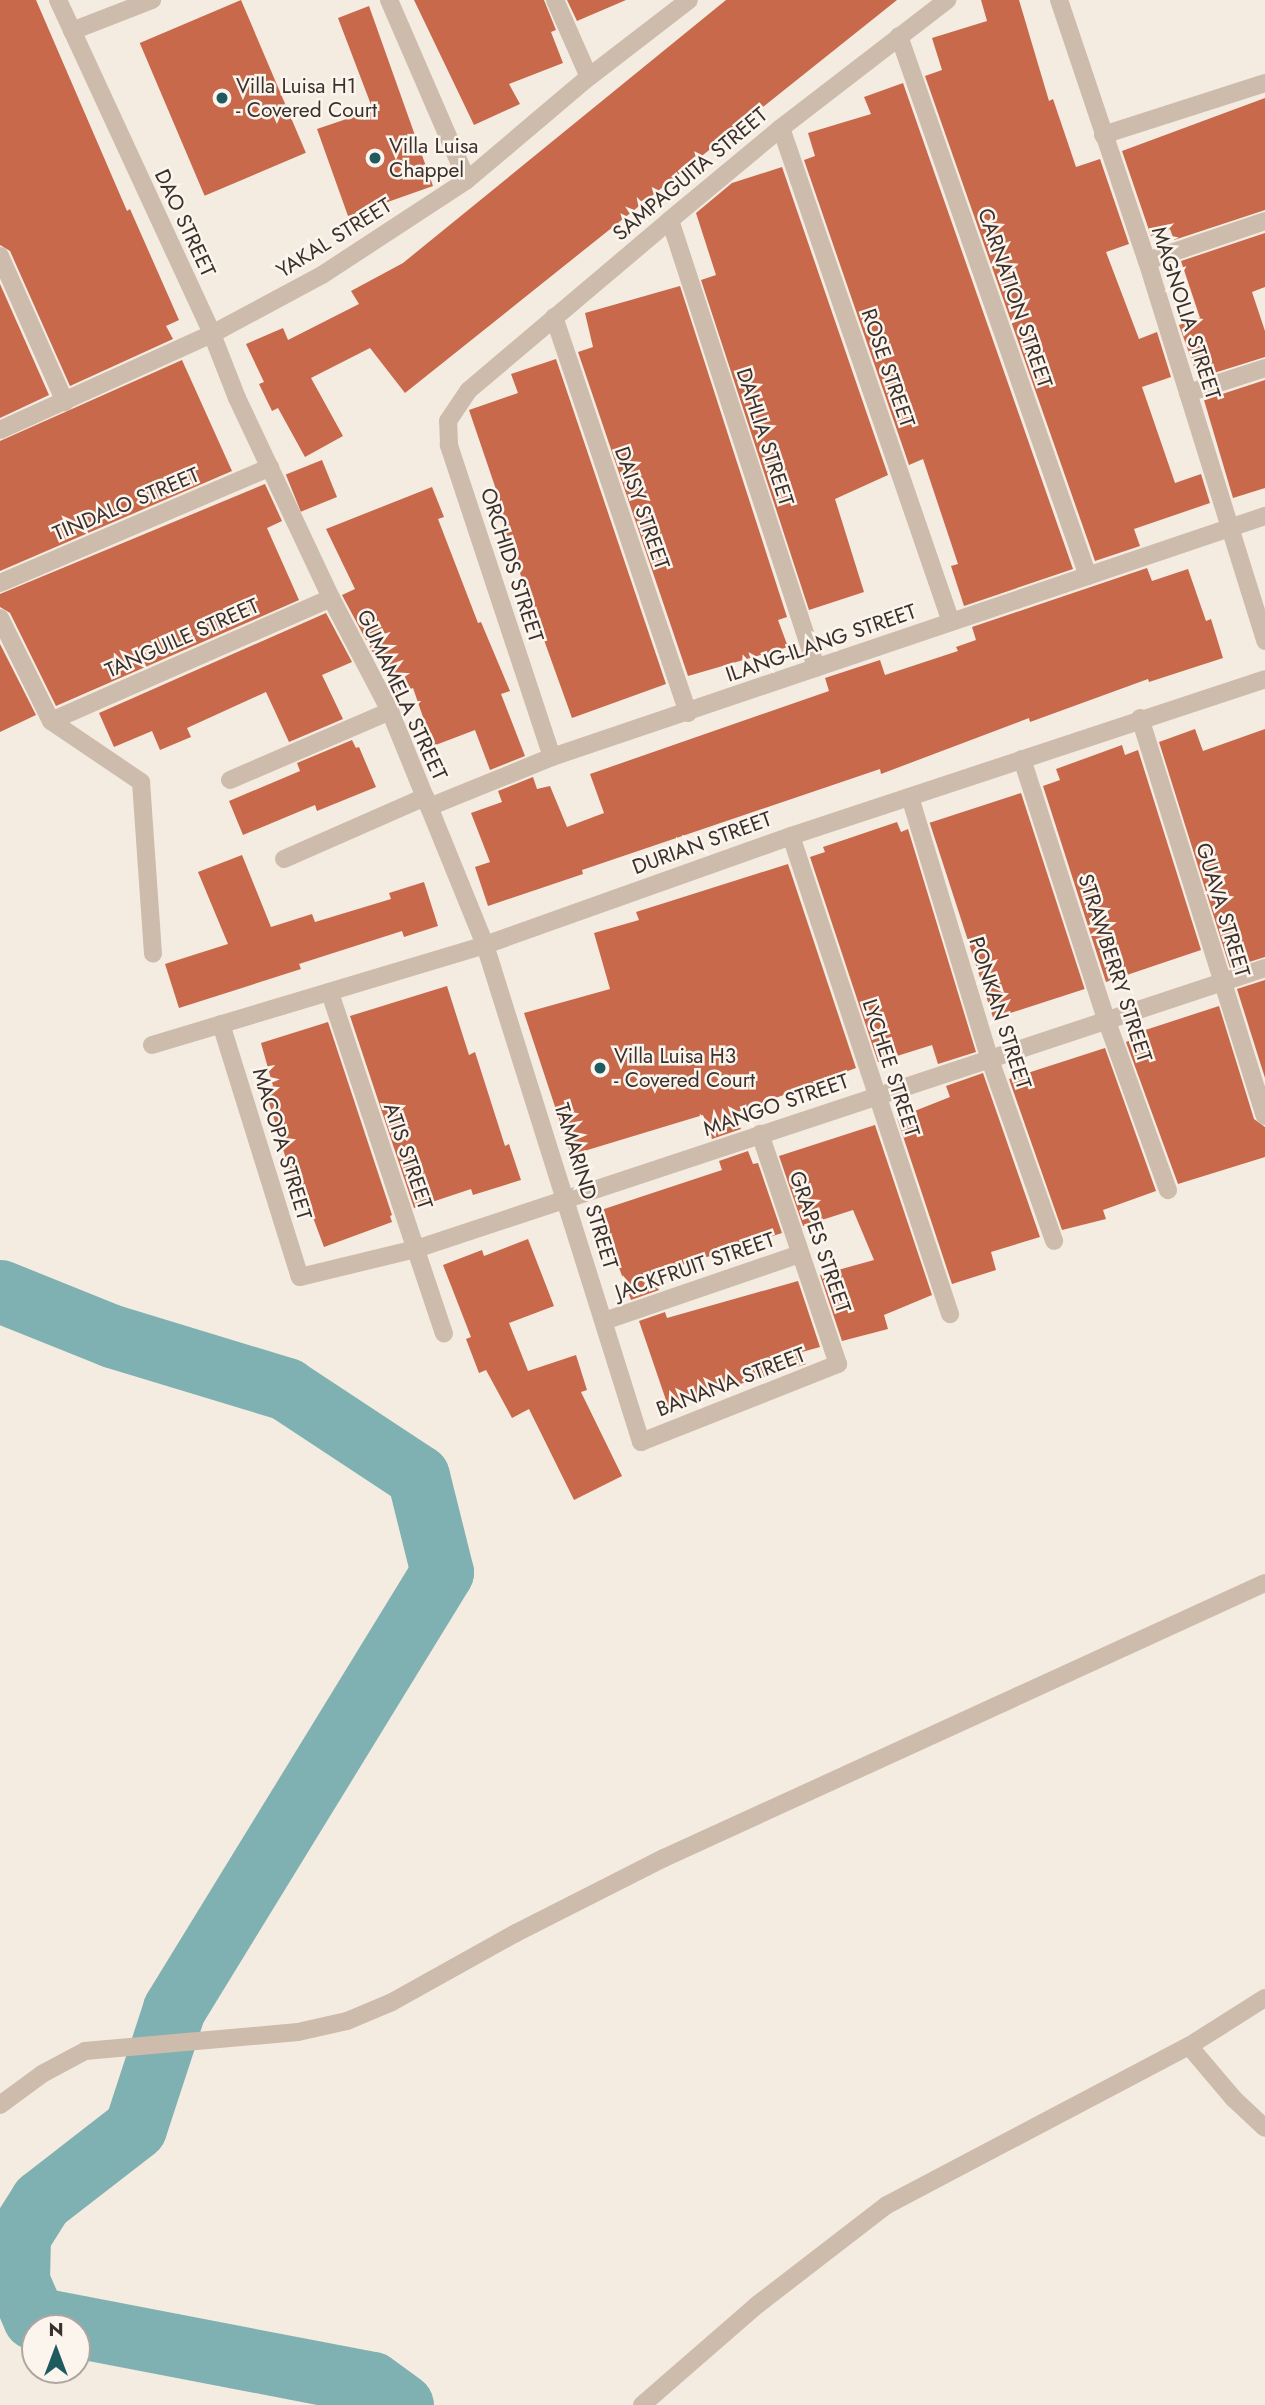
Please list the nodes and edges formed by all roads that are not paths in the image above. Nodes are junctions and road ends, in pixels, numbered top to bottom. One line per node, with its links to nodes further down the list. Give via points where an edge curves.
1 (58, 0): 8 (street, DAO STREET)
2 (152, 0): 8 (street)
3 (388, 0): 14 (street)
4 (555, 0): 10 (street)
5 (688, 0): 10 (street, YAKAL STREET)
6 (947, 0): 9 (street, SAMPAGUITA STREET)
7 (1059, 0): 13 (street, MAGNOLIA STREET)
8 (72, 32): 20 (street, DAO STREET)
9 (899, 36): 12 (street, SAMPAGUITA STREET); 29 (street, CARNATION STREET)
10 (589, 77): 14 (street, YAKAL STREET)
11 (1265, 83): 13 (street)
12 (781, 128): 15 (street, SAMPAGUITA STREET); 33 (street, ROSE STREET)
13 (1103, 135): 18 (street, MAGNOLIA STREET)
14 (467, 180): 20 (street, YAKAL STREET, via 322,275)
15 (670, 220): 19 (street, SAMPAGUITA STREET); 35 (street, DAHLIA STREET)
16 (1265, 221): 18 (street)
17 (0, 256): 24 (street)
18 (1147, 261): 23 (street, MAGNOLIA STREET)
19 (554, 317): 22 (street, SAMPAGUITA STREET); 38 (street, DAISY STREET)
20 (212, 334): 24 (street, YAKAL STREET); 26 (street, DAO STREET)
21 (1265, 368): 23 (street)
22 (469, 390): 41 (street, ORCHIDS STREET, via 448,421 449,444)
23 (1188, 393): 28 (street, MAGNOLIA STREET)
24 (65, 402): 25 (street, YAKAL STREET)
25 (0, 430)
26 (270, 467): 30 (street, TINDALO STREET); 31 (street, GUMAMELA STREET)
27 (1265, 516): 28 (street, ILANG-ILANG STREET)
28 (1229, 528): 29 (street, ILANG-ILANG STREET); 34 (street, MAGNOLIA STREET)
29 (1088, 576): 33 (street, ILANG-ILANG STREET)
30 (0, 583)
31 (331, 598): 37 (street, GUMAMELA STREET); 40 (street, TANGUILE STREET)
32 (0, 618): 40 (street)
33 (951, 622): 35 (street, ILANG-ILANG STREET)
34 (1265, 641)
35 (816, 668): 38 (street, ILANG-ILANG STREET)
36 (1265, 678): 39 (street, DURIAN STREET)
37 (390, 711): 43 (street); 45 (street, GUMAMELA STREET)
38 (688, 713): 41 (street, ILANG-ILANG STREET)
39 (1140, 718): 42 (street, DURIAN STREET); 51 (street, GUAVA STREET)
40 (51, 720): 49 (street, via 141,782)
41 (552, 757): 45 (street, ILANG-ILANG STREET)
42 (1023, 760): 44 (street, DURIAN STREET); 53 (street, STRAWBERRY STREET)
43 (230, 780)
44 (910, 797): 46 (street, DURIAN STREET); 56 (street, PONKAN STREET)
45 (427, 802): 47 (street, ILANG-ILANG STREET); 48 (street, GUMAMELA STREET)
46 (791, 836): 48 (street, DURIAN STREET); 57 (street, LYCHEE STREET)
47 (284, 859)
48 (485, 945): 52 (street, DURIAN STREET); 61 (street, TAMARIND STREET)
49 (153, 954)
50 (1265, 968): 51 (street, MANGO STREET)
51 (1221, 982): 53 (street, MANGO STREET); 58 (street, GUAVA STREET)
52 (330, 993): 54 (street, DURIAN STREET); 63 (street, ATIS STREET)
53 (1106, 1018): 56 (street, MANGO STREET); 60 (street, STRAWBERRY STREET)
54 (221, 1024): 55 (street, DURIAN STREET); 65 (street, MACOPA STREET)
55 (152, 1045)
56 (989, 1058): 57 (street, MANGO STREET); 62 (street, PONKAN STREET)
57 (876, 1095): 59 (street, MANGO STREET); 66 (street, LYCHEE STREET)
58 (1265, 1116)
59 (760, 1134): 61 (street, MANGO STREET); 64 (street, GRAPES STREET)
60 (1168, 1190)
61 (567, 1200): 63 (street, MANGO STREET); 67 (street, TAMARIND STREET)
62 (1054, 1241)
63 (416, 1249): 65 (street, MANGO STREET); 68 (street, ATIS STREET)
64 (800, 1254): 67 (street, JACKFRUIT STREET); 69 (street, GRAPES STREET)
65 (300, 1277)
66 (950, 1314)
67 (604, 1321): 70 (street, TAMARIND STREET)
68 (443, 1333)
69 (838, 1364): 70 (street, BANANA STREET)
70 (641, 1441)
71 (1265, 1583): 74 (street, via 664,1857 392,2002 347,2021 230,2039 85,2051 42,2074)
72 (1265, 1998): 73 (street)
73 (1189, 2046): 75 (street); 76 (street, via 887,2205 757,2305)
74 (0, 2105)
75 (1265, 2128)
76 (642, 2405)

